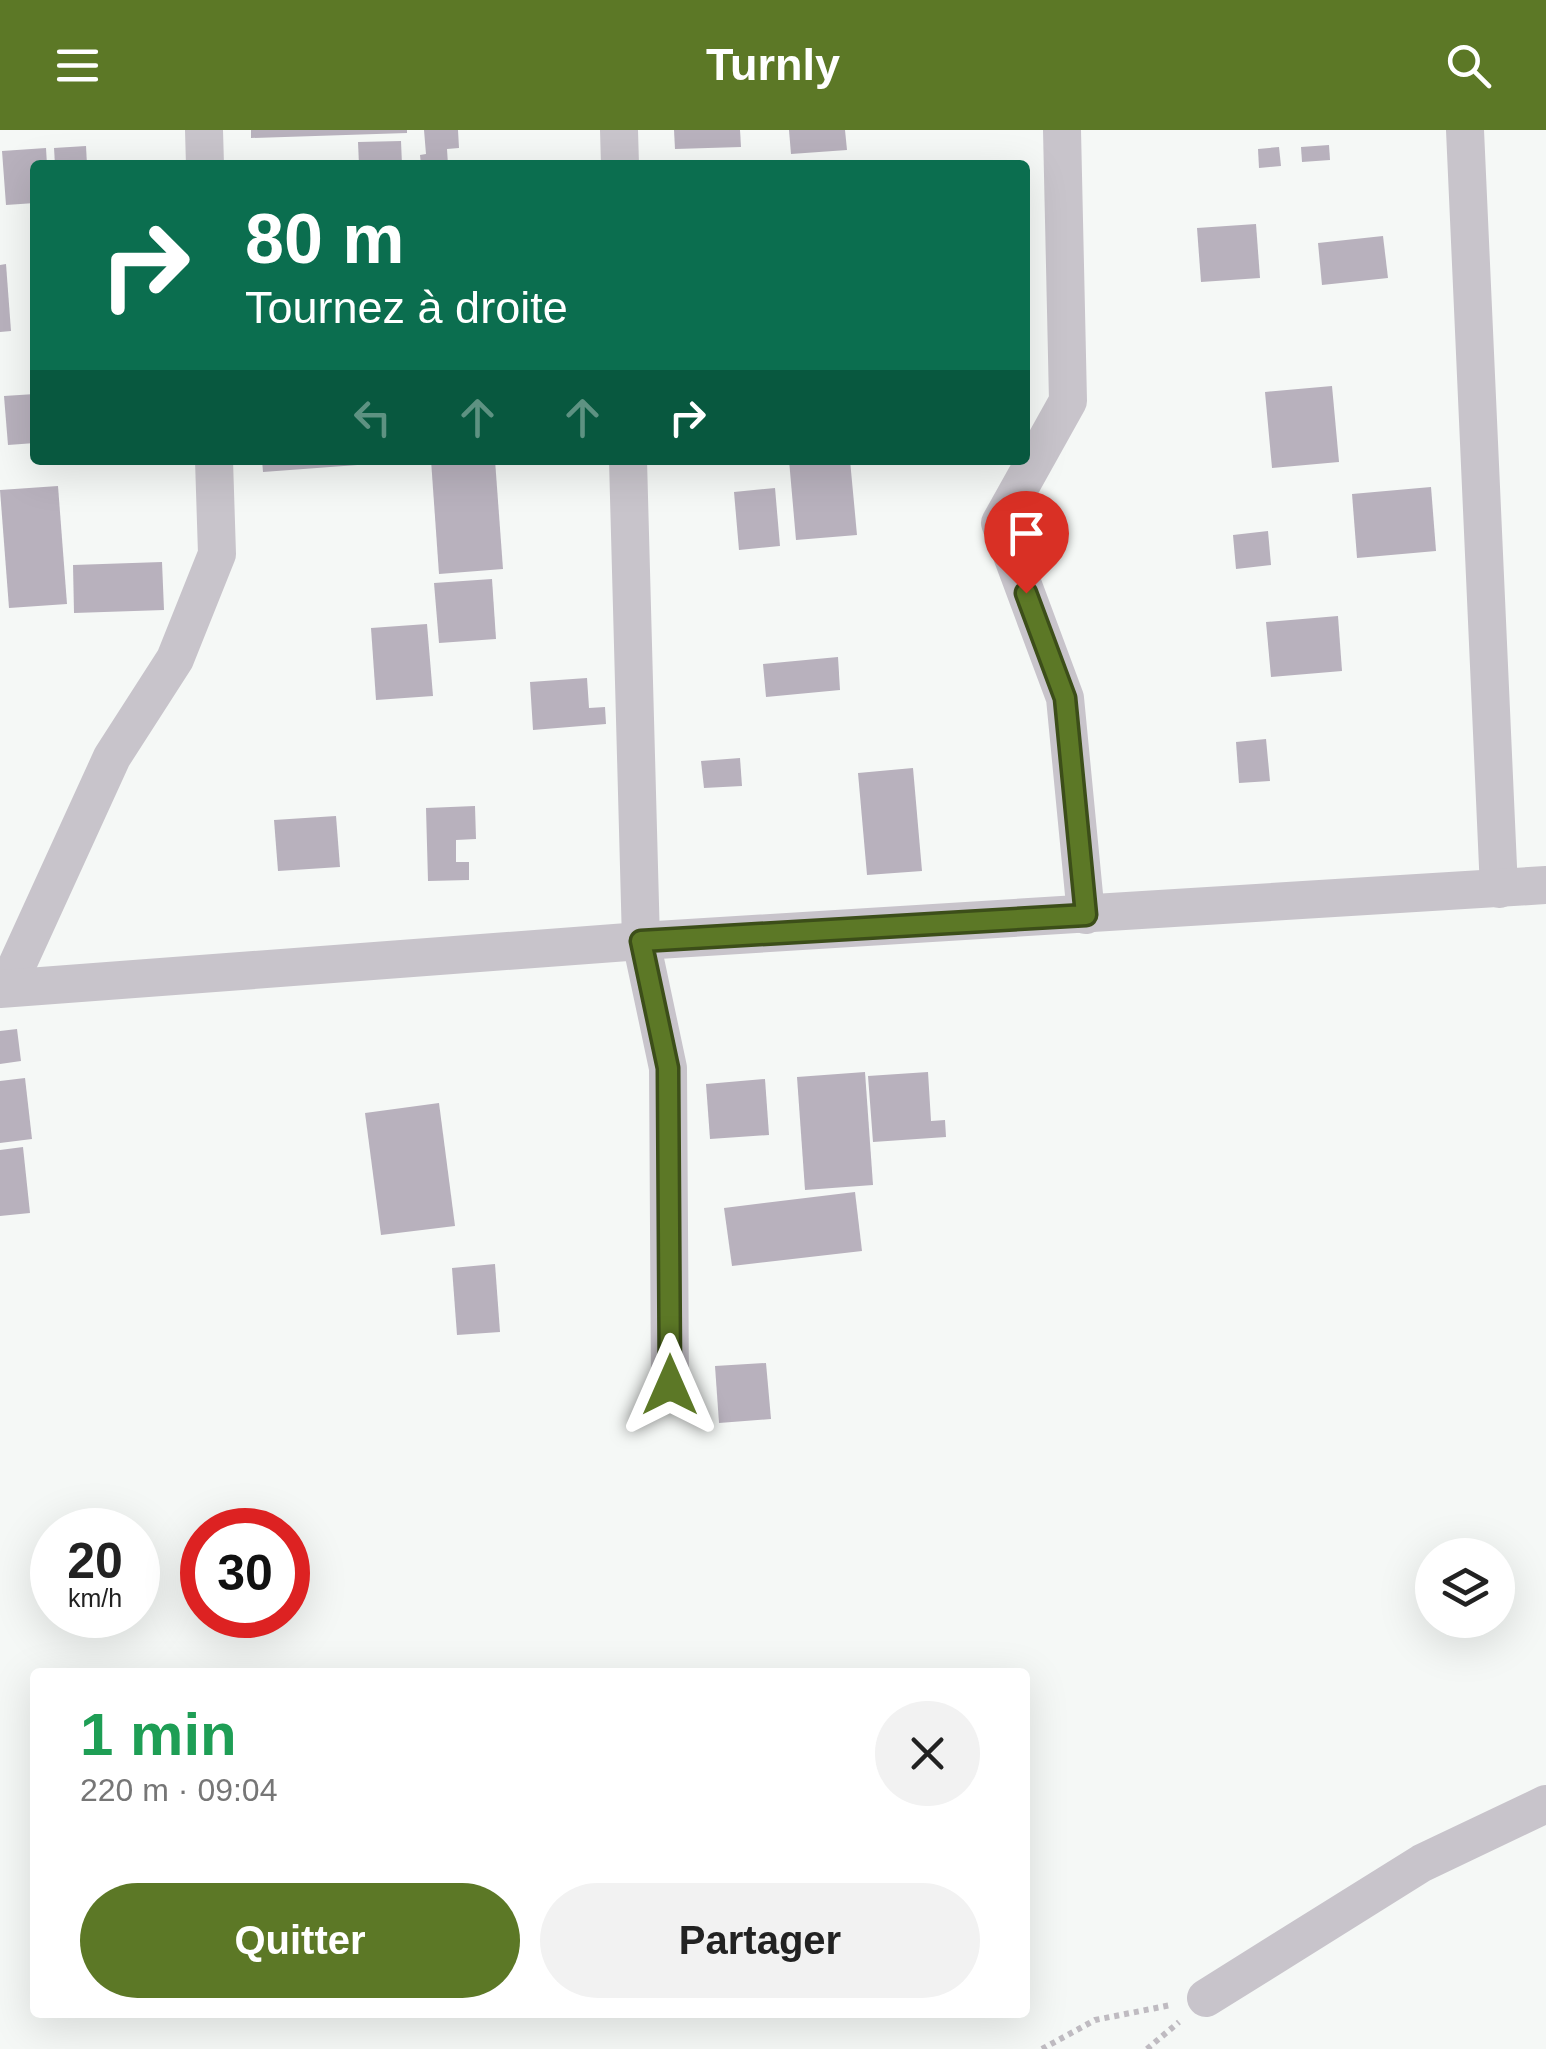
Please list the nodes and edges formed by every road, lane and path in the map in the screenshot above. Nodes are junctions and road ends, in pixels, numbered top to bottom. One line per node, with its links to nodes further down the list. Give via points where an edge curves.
1 (204, 130): 5 (street)
2 (619, 130): 6 (street)
3 (1062, 130): 11 (street, via 1068,402 1000,523 1065,698)
4 (1464, 130): 10 (street)
5 (205, 160)
6 (620, 160)
7 (214, 465): 13 (street, via 217,554 175,658 112,757)
8 (628, 465): 12 (street)
9 (1546, 885): 10 (street)
10 (1499, 890): 11 (street)
11 (1086, 915): 12 (street)
12 (641, 941): 13 (street); 14 (street, via 668,1068)
13 (4, 988)
14 (670, 1385)
15 (1546, 1804): 16 (street, via 1422,1863)
16 (1206, 1998): 17 (path, via 1095,2020)
17 (1042, 2049)

